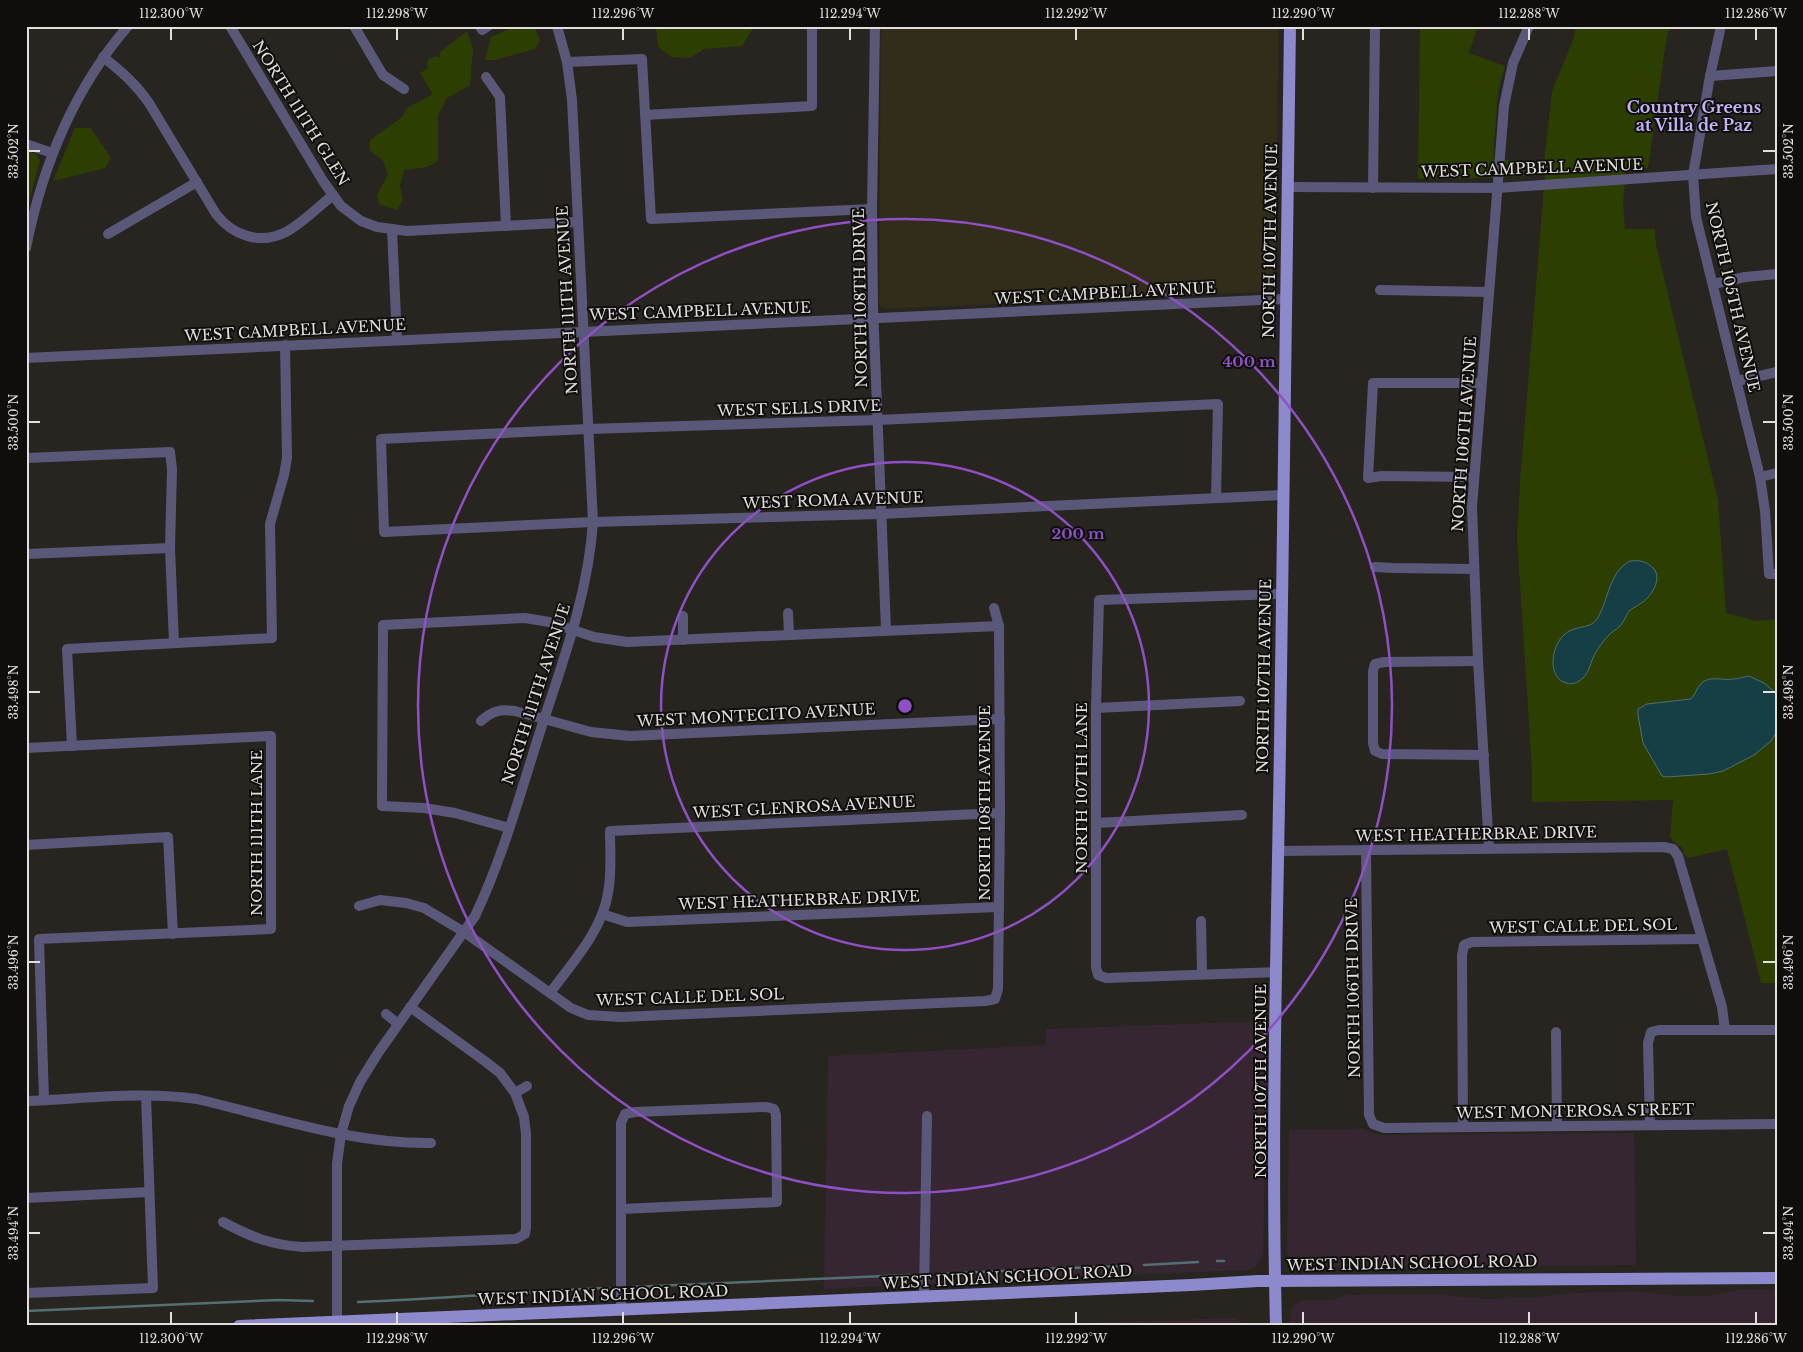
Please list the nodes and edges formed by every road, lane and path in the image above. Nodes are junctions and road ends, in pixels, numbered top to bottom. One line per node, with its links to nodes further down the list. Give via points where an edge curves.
1 (128, 26): 11 (street)
2 (230, 26): 26 (street, NORTH 111TH GLEN)
3 (354, 26): 16 (street, via 383,75)
4 (557, 26): 12 (street, NORTH 111TH AVENUE)
5 (812, 26): 17 (street, via 812,106)
6 (875, 26): 27 (street, NORTH 108TH DRIVE)
7 (1290, 26): 23 (main road, NORTH 107TH AVENUE)
8 (1375, 26): 24 (street)
9 (1529, 26): 25 (street, NORTH 106TH AVENUE, via 1508,84)
10 (1721, 26): 14 (street, NORTH 105TH AVENUE)
11 (103, 57): 19 (street, via 78,99); 22 (street, via 138,87)
12 (567, 62): 17 (street, via 642,59); 28 (street, NORTH 111TH AVENUE, via 572,100)
13 (1777, 71): 14 (street)
14 (1710, 76): 21 (street, NORTH 105TH AVENUE)
15 (486, 77): 29 (street, via 500,97)
16 (404, 90)
17 (645, 115): 27 (street, via 651,220)
18 (26, 144): 19 (street)
19 (52, 154): 32 (street)
20 (1777, 169): 21 (street, WEST CAMPBELL AVENUE)
21 (1693, 175): 25 (street, WEST CAMPBELL AVENUE); 34 (street, NORTH 105TH AVENUE, via 1696,217)
22 (197, 182): 26 (street, via 225,226 251,238 285,232); 31 (street)
23 (1287, 187): 24 (street, WEST CAMPBELL AVENUE); 37 (main road, NORTH 107TH AVENUE)
24 (1374, 188): 25 (street, WEST CAMPBELL AVENUE)
25 (1496, 188): 36 (street, NORTH 106TH AVENUE)
26 (333, 195): 30 (street, NORTH 111TH GLEN, via 341,206 362,221)
27 (872, 209): 38 (street, NORTH 108TH DRIVE)
28 (577, 222): 29 (street, NORTH 111TH GLEN); 39 (street, NORTH 111TH AVENUE)
29 (506, 226): 30 (street, NORTH 111TH GLEN)
30 (392, 229): 40 (street)
31 (108, 234)
32 (26, 248)
33 (1777, 274): 34 (street)
34 (1713, 284): 44 (street, NORTH 105TH AVENUE)
35 (1380, 290): 36 (street)
36 (1489, 292): 45 (street, NORTH 106TH AVENUE)
37 (1285, 300): 38 (street, WEST CAMPBELL AVENUE); 52 (main road, NORTH 107TH AVENUE)
38 (873, 320): 39 (street, WEST CAMPBELL AVENUE); 46 (street, NORTH 108TH DRIVE)
39 (583, 331): 40 (street, WEST CAMPBELL AVENUE); 47 (street, NORTH 111TH AVENUE)
40 (397, 340): 41 (street, WEST CAMPBELL AVENUE)
41 (285, 345): 42 (street, WEST CAMPBELL AVENUE); 71 (street, via 287,458 270,524 272,638)
42 (26, 358)
43 (1777, 372): 44 (street)
44 (1737, 381): 51 (street, NORTH 105TH AVENUE)
45 (1481, 383): 50 (street, NORTH 106TH AVENUE); 50 (street, via 1372,383 1368,478)
46 (878, 420): 47 (street, WEST SELLS DRIVE); 53 (street, WEST SELLS DRIVE, via 1218,404); 54 (street, NORTH 108TH DRIVE)
47 (588, 429): 55 (street, NORTH 111TH AVENUE); 56 (street, WEST SELLS DRIVE, via 381,438)
48 (26, 458): 57 (street, via 170,452)
49 (1777, 472): 51 (street)
50 (1474, 477): 60 (street, NORTH 106TH AVENUE)
51 (1760, 477): 61 (street, NORTH 105TH AVENUE)
52 (1282, 495): 53 (street, WEST ROMA AVENUE); 62 (main road, NORTH 107TH AVENUE)
53 (1216, 498): 54 (street, WEST ROMA AVENUE)
54 (881, 514): 55 (street, WEST ROMA AVENUE); 68 (street, NORTH 108TH DRIVE)
55 (592, 522): 56 (street, WEST ROMA AVENUE); 67 (street, NORTH 111TH AVENUE, via 589,564)
56 (384, 532)
57 (170, 548): 58 (street); 71 (street)
58 (26, 554)
59 (1375, 567): 60 (street)
60 (1474, 569): 72 (street, NORTH 106TH AVENUE)
61 (1773, 574)
62 (1281, 594): 74 (street, NORTH 107TH LANE, via 1099,600); 87 (main road, NORTH 107TH AVENUE)
63 (994, 608): 66 (street, NORTH 108TH AVENUE)
64 (788, 613): 69 (street)
65 (683, 616): 70 (street)
66 (999, 626): 68 (street); 76 (street, NORTH 108TH AVENUE)
67 (574, 630): 70 (street, via 627,642); 75 (street, NORTH 111TH AVENUE); 84 (street, via 524,618 383,625 382,806 424,808)
68 (886, 630): 69 (street)
69 (789, 634): 70 (street)
70 (684, 640)
71 (174, 643): 78 (street, via 67,648)
72 (1478, 661): 80 (street, NORTH 106TH AVENUE); 80 (street, via 1375,664 1373,743 1375,751 1382,754)
73 (1240, 701): 74 (street)
74 (1096, 708): 83 (street, NORTH 107TH LANE)
75 (544, 718): 76 (street, WEST MONTECITO AVENUE, via 596,733 630,736); 77 (street, WEST MONTECITO AVENUE, via 502,710 490,713); 84 (street, NORTH 111TH AVENUE)
76 (1000, 718): 81 (street, NORTH 108TH AVENUE)
77 (482, 721)
78 (72, 746): 79 (street); 94 (street, NORTH 111TH LANE, via 271,736 271,929)
79 (26, 748)
80 (1484, 755): 86 (street, NORTH 106TH AVENUE)
81 (1000, 813): 90 (street, NORTH 108TH AVENUE); 91 (street, WEST GLENROSA AVENUE, via 610,831 608,892)
82 (1242, 815): 83 (street)
83 (1096, 823): 97 (street, NORTH 107TH LANE, via 1098,975 1106,978)
84 (509, 828): 93 (street, NORTH 111TH AVENUE, via 485,896)
85 (26, 845): 94 (street, via 168,837)
86 (1489, 849): 88 (street, WEST HEATHERBRAE DRIVE); 95 (street, WEST HEATHERBRAE DRIVE, via 1673,849 1678,856)
87 (1278, 850): 88 (street, WEST HEATHERBRAE DRIVE); 96 (main road, NORTH 107TH AVENUE)
88 (1366, 850): 112 (street, NORTH 106TH DRIVE, via 1369,1115)
89 (359, 906): 93 (street, WEST CALLE DEL SOL, via 380,900 406,903 424,908)
90 (999, 907): 91 (street, WEST HEATHERBRAE DRIVE, via 627,922); 99 (street, NORTH 108TH AVENUE, via 998,989)
91 (602, 914): 98 (street, via 590,937)
92 (1201, 920): 97 (street)
93 (464, 932): 98 (street, WEST CALLE DEL SOL); 100 (street, NORTH 111TH AVENUE)
94 (173, 934): 109 (street, via 39,939)
95 (1702, 939): 103 (street, via 1724,1013); 116 (street, WEST CALLE DEL SOL, via 1472,942 1464,945)
96 (1277, 972): 97 (street); 125 (main road, NORTH 107TH AVENUE)
97 (1202, 974)
98 (550, 993): 99 (street, WEST CALLE DEL SOL, via 571,1008 603,1017)
99 (995, 999)
100 (410, 1007): 102 (street, NORTH 111TH AVENUE); 107 (street, via 500,1073)
101 (386, 1014): 102 (street)
102 (398, 1024): 117 (street, NORTH 111TH AVENUE, via 360,1082)
103 (1725, 1030): 104 (street); 114 (street, via 1651,1032 1648,1043)
104 (1777, 1030)
105 (1556, 1032): 115 (street)
106 (526, 1086): 107 (street)
107 (515, 1093): 123 (street, via 526,1134 524,1234 516,1239)
108 (146, 1096): 109 (street); 117 (street, via 197,1099); 119 (street)
109 (44, 1100): 110 (street)
110 (26, 1101)
111 (927, 1116): 127 (street)
112 (1374, 1124): 116 (street, WEST MONTEROSA STREET, via 1384,1128)
113 (1777, 1124): 114 (street, WEST MONTEROSA STREET)
114 (1650, 1125): 115 (street, WEST MONTEROSA STREET)
115 (1557, 1126): 116 (street, WEST MONTEROSA STREET)
116 (1464, 1127)
117 (341, 1134): 118 (street, via 391,1142); 123 (street, NORTH 111TH AVENUE, via 337,1164)
118 (431, 1143)
119 (149, 1192): 120 (street); 126 (street, via 153,1288)
120 (26, 1198)
121 (621, 1209): 121 (street, via 621,1123 625,1114 767,1106 774,1109 777,1202); 128 (street)
122 (224, 1222): 123 (street, via 268,1243 303,1248)
123 (336, 1246): 129 (street, NORTH 111TH AVENUE)
124 (1777, 1278): 125 (main road, WEST INDIAN SCHOOL ROAD)
125 (1275, 1281): 127 (main road, WEST INDIAN SCHOOL ROAD); 131 (main road, NORTH 107TH AVENUE)
126 (26, 1293)
127 (924, 1297): 128 (main road, WEST INDIAN SCHOOL ROAD)
128 (621, 1310): 129 (main road, WEST INDIAN SCHOOL ROAD)
129 (337, 1324): 130 (main road, WEST INDIAN SCHOOL ROAD)
130 (239, 1326)
131 (1276, 1326)

